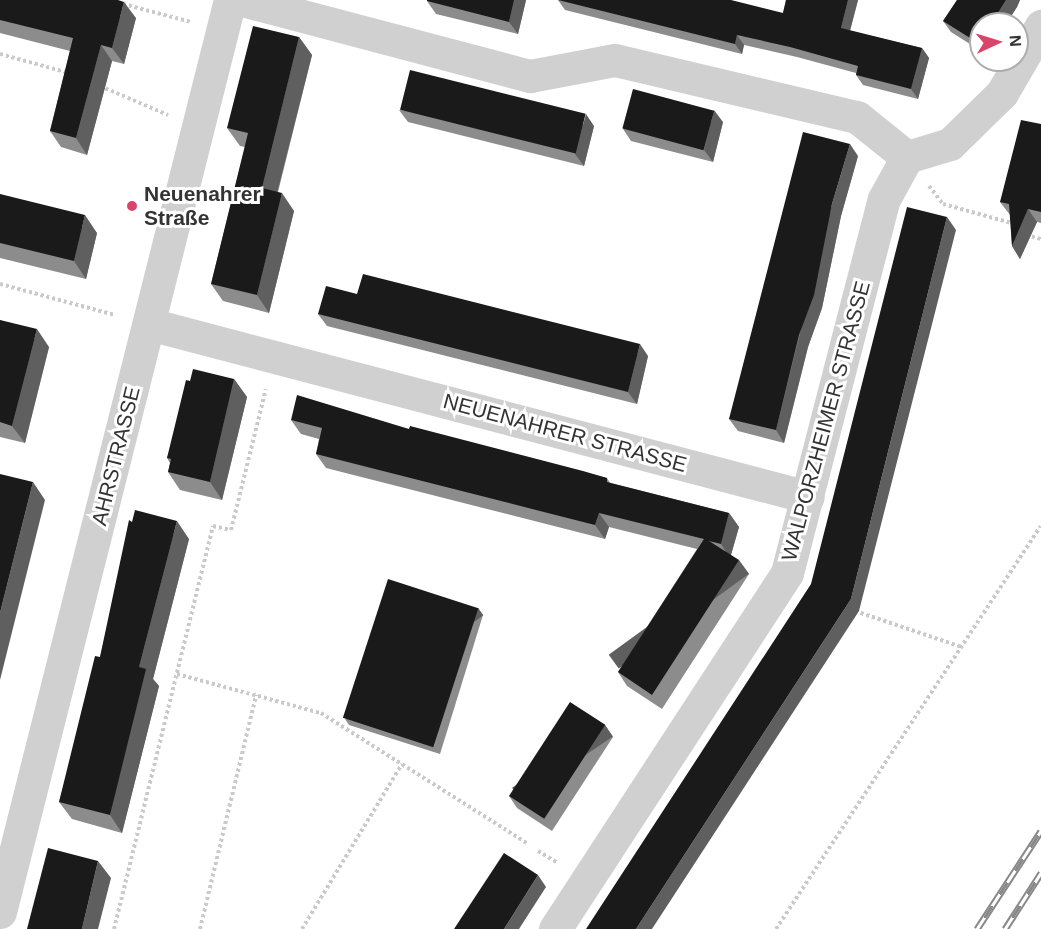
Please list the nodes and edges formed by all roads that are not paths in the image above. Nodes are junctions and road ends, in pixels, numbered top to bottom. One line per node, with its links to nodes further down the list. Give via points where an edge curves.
1 (242, 0): 4 (street, via 530,76 615,60 857,117)
2 (226, 15): 5 (street, AHRSTRASSE)
3 (1041, 26): 4 (street, via 1002,93 950,144)
4 (907, 157): 6 (street, WALPORZHEIMER STRASSE, via 884,199)
5 (149, 324): 6 (street, NEUENAHRER STRASSE); 7 (street, AHRSTRASSE)
6 (808, 497): 8 (street, WALPORZHEIMER STRASSE, via 787,573)
7 (0, 912)
8 (555, 929)

